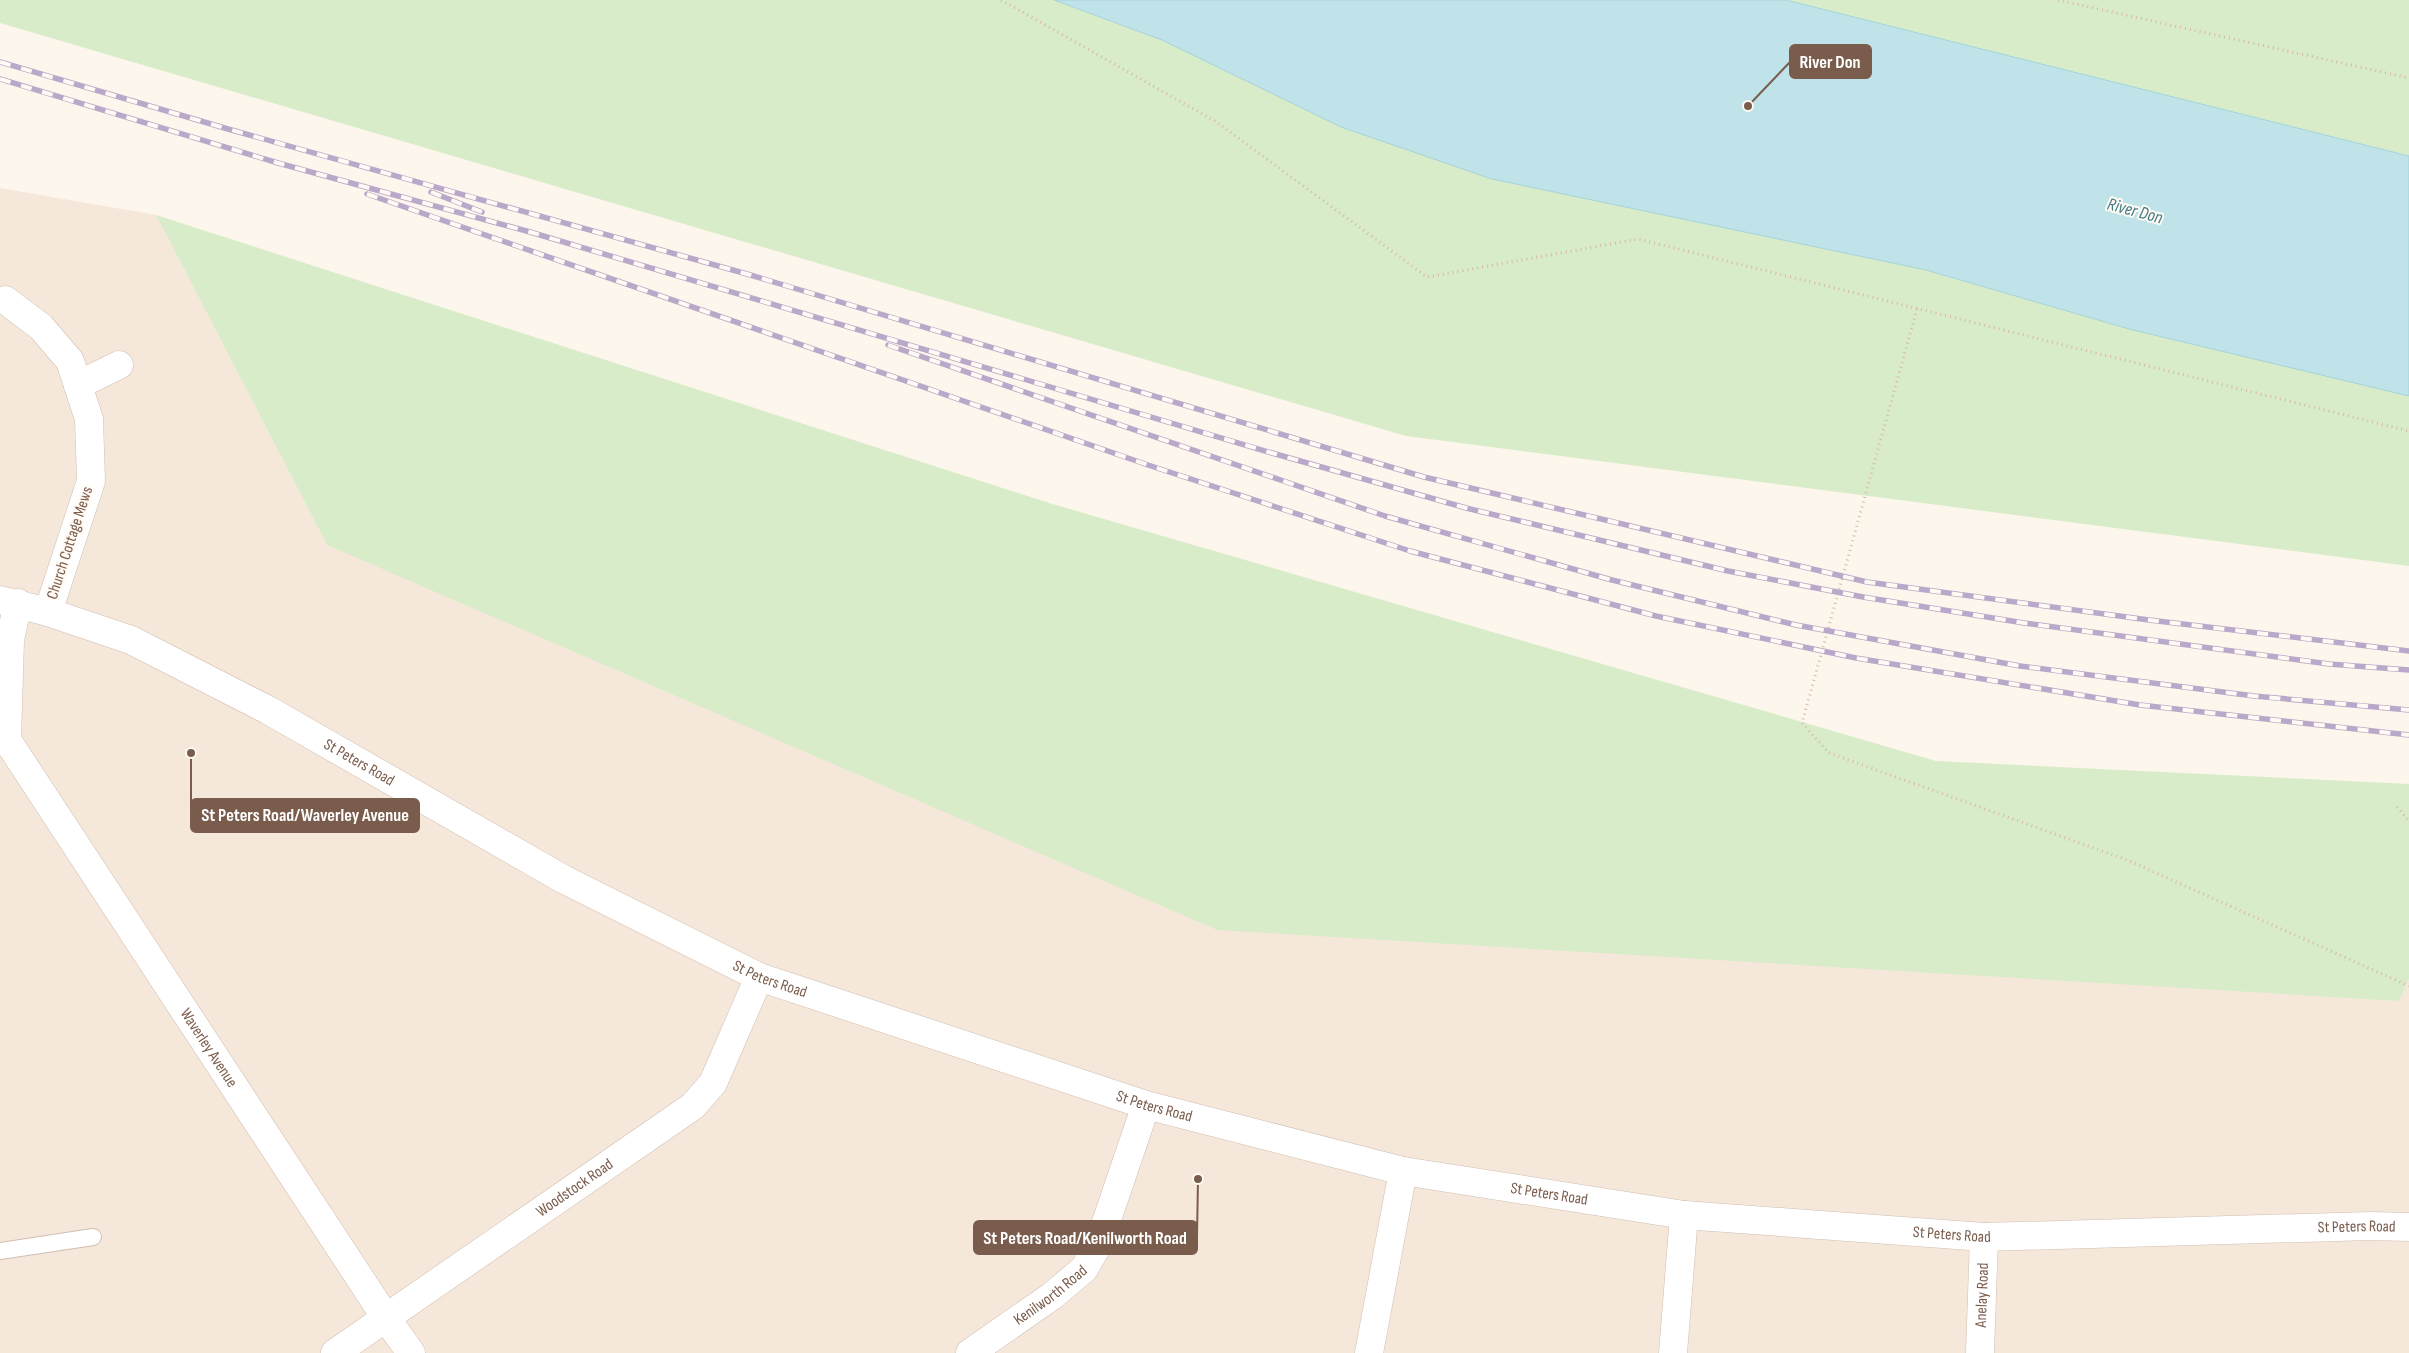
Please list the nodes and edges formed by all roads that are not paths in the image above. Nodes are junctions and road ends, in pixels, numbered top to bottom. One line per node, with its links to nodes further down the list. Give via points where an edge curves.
1 (3, 298): 3 (street, Church Cottage Mews, via 41,326 70,361)
2 (119, 365): 3 (street)
3 (78, 385): 5 (street, Church Cottage Mews, via 90,418 91,481)
4 (9, 601): 5 (street, St Peters Road); 6 (street, Waverley Avenue)
5 (48, 612): 7 (street, St Peters Road, via 130,640 268,710 563,879)
6 (4, 736): 15 (street, Waverley Avenue)
7 (759, 977): 8 (street, St Peters Road); 15 (street, Woodstock Road, via 713,1083 693,1106)
8 (1146, 1105): 9 (street, St Peters Road); 18 (street, Kenilworth Road, via 1099,1243 1084,1268 1052,1296)
9 (1403, 1171): 10 (street, St Peters Road); 19 (street)
10 (1684, 1215): 13 (street, St Peters Road); 20 (street)
11 (2409, 1227): 13 (street, St Peters Road)
12 (93, 1237): 14 (lane)
13 (1984, 1237): 21 (street, Anelay Road)
14 (0, 1251)
15 (386, 1318): 16 (street, Woodstock Road); 17 (street, Waverley Avenue)
16 (335, 1353)
17 (411, 1353)
18 (970, 1353)
19 (1369, 1353)
20 (1673, 1353)
21 (1980, 1353)

